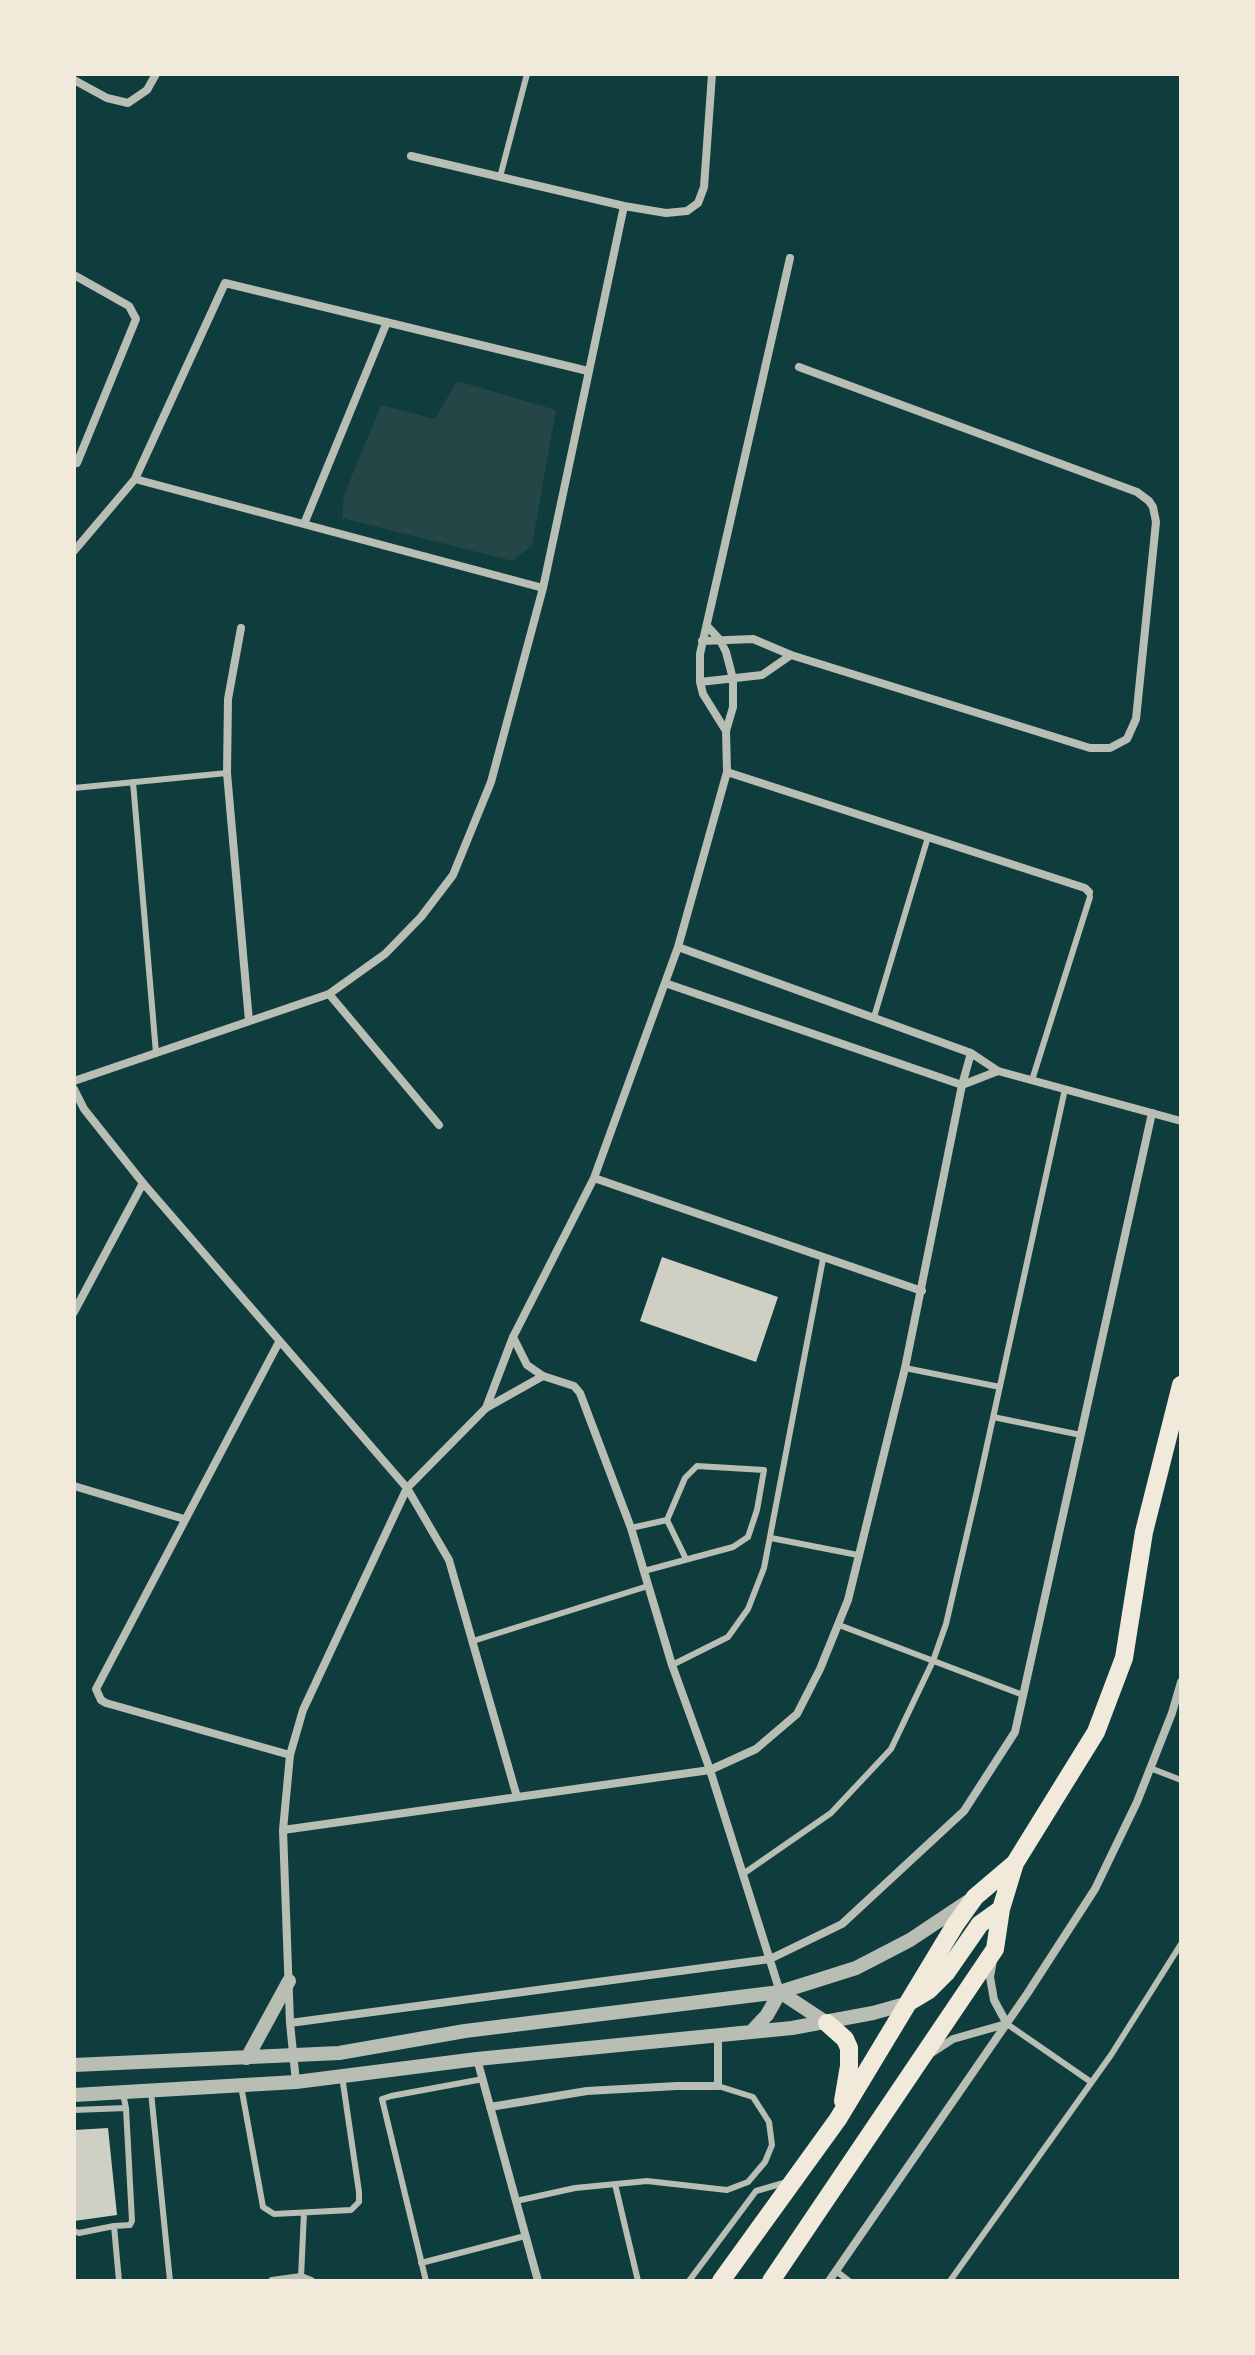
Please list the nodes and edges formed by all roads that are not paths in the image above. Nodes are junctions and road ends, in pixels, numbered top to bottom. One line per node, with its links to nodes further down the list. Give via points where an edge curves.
1 (156, 74): 4 (street, via 147,90 128,103)
2 (527, 74): 6 (lane)
3 (712, 74): 7 (street, via 704,187 698,203 687,211 666,213)
4 (74, 80)
5 (411, 156): 6 (street)
6 (500, 177): 7 (street)
7 (624, 206): 12 (street)
8 (790, 258): 18 (street)
9 (74, 275): 13 (street, via 129,306 136,319)
10 (387, 322): 12 (street); 14 (street, via 225,283); 15 (street)
11 (799, 367): 22 (street, via 1137,492 1149,501 1156,522 1136,719 1127,739 1110,748 1090,748)
12 (588, 371): 17 (street)
13 (77, 463)
14 (135, 479): 15 (street); 16 (street)
15 (304, 524): 17 (street)
16 (74, 551)
17 (543, 588): 34 (street, via 491,782 453,875 385,954)
18 (707, 626): 20 (street); 21 (street)
19 (241, 628): 27 (street, via 228,699)
20 (720, 640): 21 (street); 22 (street, via 753,639); 23 (street)
21 (702, 641): 24 (street)
22 (791, 655): 23 (street, via 762,675)
23 (733, 679): 24 (street); 25 (street)
24 (700, 682): 25 (street)
25 (726, 731): 26 (street)
26 (727, 772): 30 (street); 32 (street)
27 (227, 773): 28 (lane); 36 (street)
28 (133, 782): 29 (lane); 37 (lane)
29 (74, 788)
30 (928, 837): 31 (street); 35 (lane)
31 (1089, 892): 40 (lane)
32 (678, 947): 33 (street); 35 (street)
33 (665, 983): 42 (street); 48 (street)
34 (329, 994): 36 (street); 47 (street)
35 (874, 1017): 38 (street)
36 (249, 1021): 37 (street)
37 (156, 1053): 41 (street)
38 (971, 1053): 39 (street); 42 (street)
39 (998, 1071): 40 (street); 42 (street)
40 (1032, 1080): 44 (street)
41 (74, 1081)
42 (962, 1085): 51 (street)
43 (74, 1089): 49 (street)
44 (1065, 1089): 45 (street); 58 (lane)
45 (1152, 1113): 46 (street); 61 (street)
46 (1181, 1121)
47 (439, 1125)
48 (594, 1178): 50 (street); 53 (street)
49 (143, 1183): 52 (street); 54 (street)
50 (823, 1259): 51 (street); 67 (lane)
51 (922, 1291): 55 (street)
52 (74, 1312)
53 (513, 1337): 56 (street, via 527,1365); 59 (street)
54 (279, 1342): 63 (street); 64 (street)
55 (905, 1368): 58 (lane); 68 (street)
56 (543, 1376): 59 (street); 66 (street, via 578,1390)
57 (1181, 1385): 84 (main road, via 1144,1532 1124,1658 1096,1732)
58 (1000, 1387): 60 (lane)
59 (486, 1408): 63 (street)
60 (993, 1417): 61 (lane); 74 (lane)
61 (1081, 1435): 77 (street)
62 (74, 1486): 64 (street)
63 (407, 1488): 73 (street, via 449,1560); 78 (street, via 303,1710)
64 (184, 1519): 78 (street, via 97,1683 97,1695 106,1703)
65 (667, 1520): 66 (lane); 69 (lane); 69 (lane, via 685,1478 697,1466 764,1470 748,1537 733,1547)
66 (631, 1528): 70 (street)
67 (771, 1538): 68 (lane); 75 (lane, via 748,1609 728,1637)
68 (858, 1555): 72 (street)
69 (686, 1559): 70 (lane)
70 (644, 1571): 71 (street)
71 (648, 1586): 73 (lane); 75 (street)
72 (839, 1625): 74 (lane); 80 (street, via 797,1714 756,1749)
73 (473, 1641): 82 (street)
74 (933, 1661): 77 (lane); 85 (lane, via 891,1749 831,1813)
75 (672, 1665): 80 (street)
76 (1181, 1682): 79 (street)
77 (1023, 1695): 90 (street, via 1015,1732 964,1811 842,1924)
78 (290, 1755): 83 (street)
79 (1150, 1768): 81 (lane); 96 (street, via 1095,1889)
80 (710, 1770): 82 (street); 85 (street)
81 (1181, 1780)
82 (517, 1797): 83 (street)
83 (283, 1830): 91 (street)
84 (1015, 1863): 86 (main road); 87 (main road)
85 (743, 1874): 90 (street)
86 (975, 1897): 92 (street, via 856,1968); 93 (main road)
87 (1001, 1909): 89 (main road); 93 (main road, via 980,1924 937,1981)
88 (1181, 1944): 107 (lane)
89 (995, 1949): 96 (street, via 990,1977 994,2000); 101 (main road)
90 (770, 1959): 92 (street); 94 (street)
91 (289, 1981): 94 (street); 100 (street)
92 (780, 1992): 95 (street); 97 (street); 99 (street)
93 (905, 2004): 95 (street); 116 (main road)
94 (290, 2023): 99 (street)
95 (827, 2023): 97 (street); 116 (main road, via 845,2039 850,2057)
96 (1007, 2024): 101 (street, via 953,2039); 107 (lane); 125 (street)
97 (752, 2031): 98 (street)
98 (718, 2034): 102 (street); 109 (street)
99 (293, 2056): 100 (street); 106 (street)
100 (247, 2058): 103 (street)
101 (924, 2058): 136 (main road)
102 (477, 2059): 104 (street); 105 (street)
103 (74, 2065)
104 (342, 2076): 106 (street); 120 (lane, via 359,2202 351,2210)
105 (483, 2079): 113 (street); 124 (lane, via 382,2099)
106 (296, 2082): 108 (street)
107 (1091, 2082): 139 (lane)
108 (241, 2086): 111 (street); 120 (lane, via 263,2207 274,2214)
109 (718, 2086): 113 (street, via 587,2091); 118 (lane, via 753,2097 769,2122 772,2145 748,2182 727,2190 647,2181)
110 (123, 2092): 111 (street); 112 (street); 114 (lane)
111 (151, 2092): 128 (lane)
112 (74, 2095)
113 (490, 2107): 119 (street)
114 (126, 2108): 115 (lane); 121 (lane, via 132,2221)
115 (74, 2110)
116 (838, 2119): 117 (main road)
117 (795, 2179): 134 (lane, via 756,2191); 135 (main road)
118 (615, 2184): 119 (lane); 133 (lane)
119 (516, 2201): 123 (street)
120 (304, 2213): 126 (lane)
121 (114, 2226): 122 (lane); 127 (lane)
122 (74, 2231)
123 (525, 2236): 124 (lane); 132 (street)
124 (421, 2263): 131 (lane)
125 (836, 2271): 137 (street); 138 (lane)
126 (301, 2277): 129 (street); 130 (street)
127 (119, 2281)
128 (170, 2281)
129 (272, 2281)
130 (311, 2281)
131 (426, 2281)
132 (538, 2281)
133 (638, 2281)
134 (689, 2281)
135 (721, 2281)
136 (771, 2281)
137 (829, 2281)
138 (849, 2281)
139 (950, 2281)

